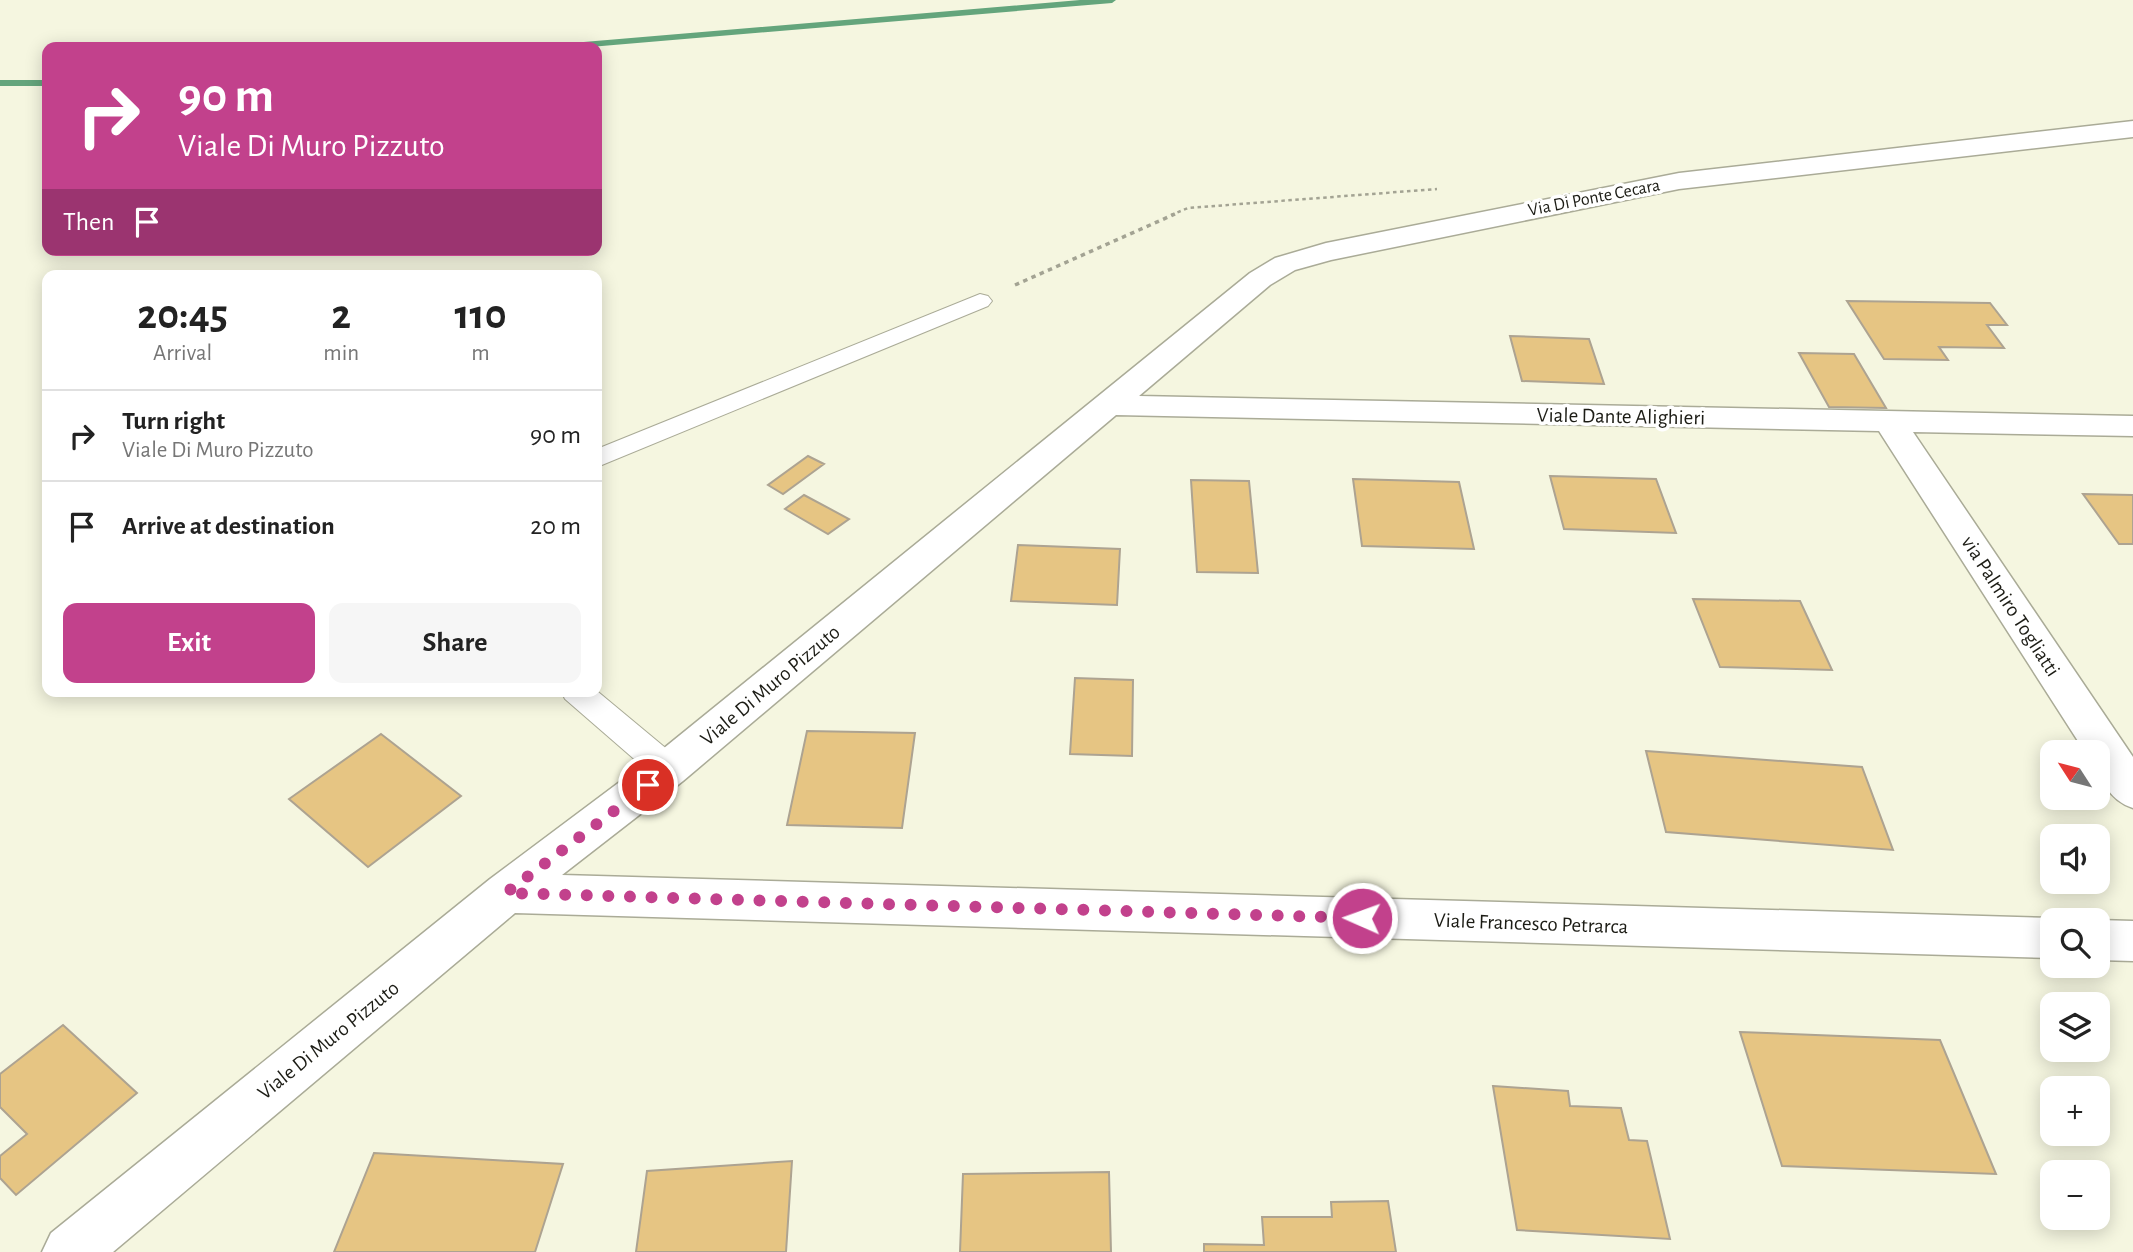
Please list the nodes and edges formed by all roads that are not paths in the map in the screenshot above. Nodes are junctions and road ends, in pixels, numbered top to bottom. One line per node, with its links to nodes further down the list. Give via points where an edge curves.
1 (2133, 129): 3 (street, Via Di Ponte Cecara, via 1679,181 1304,257 1260,279)
2 (980, 301): 6 (lane)
3 (1108, 405): 4 (street, Viale Dante Alighieri); 8 (street, Viale Di Muro Pizzuto)
4 (1889, 421): 5 (street, Viale Dante Alighieri); 9 (street, via Palmiro Togliatti)
5 (2133, 426)
6 (602, 457)
7 (583, 697): 8 (lane)
8 (668, 769): 10 (street, Viale Di Muro Pizzuto)
9 (2133, 791)
10 (506, 893): 11 (street, Viale Francesco Petrarca); 14 (street, Viale Di Muro Pizzuto)
11 (2040, 938)
12 (2110, 940): 13 (street)
13 (2133, 941)
14 (70, 1252)

